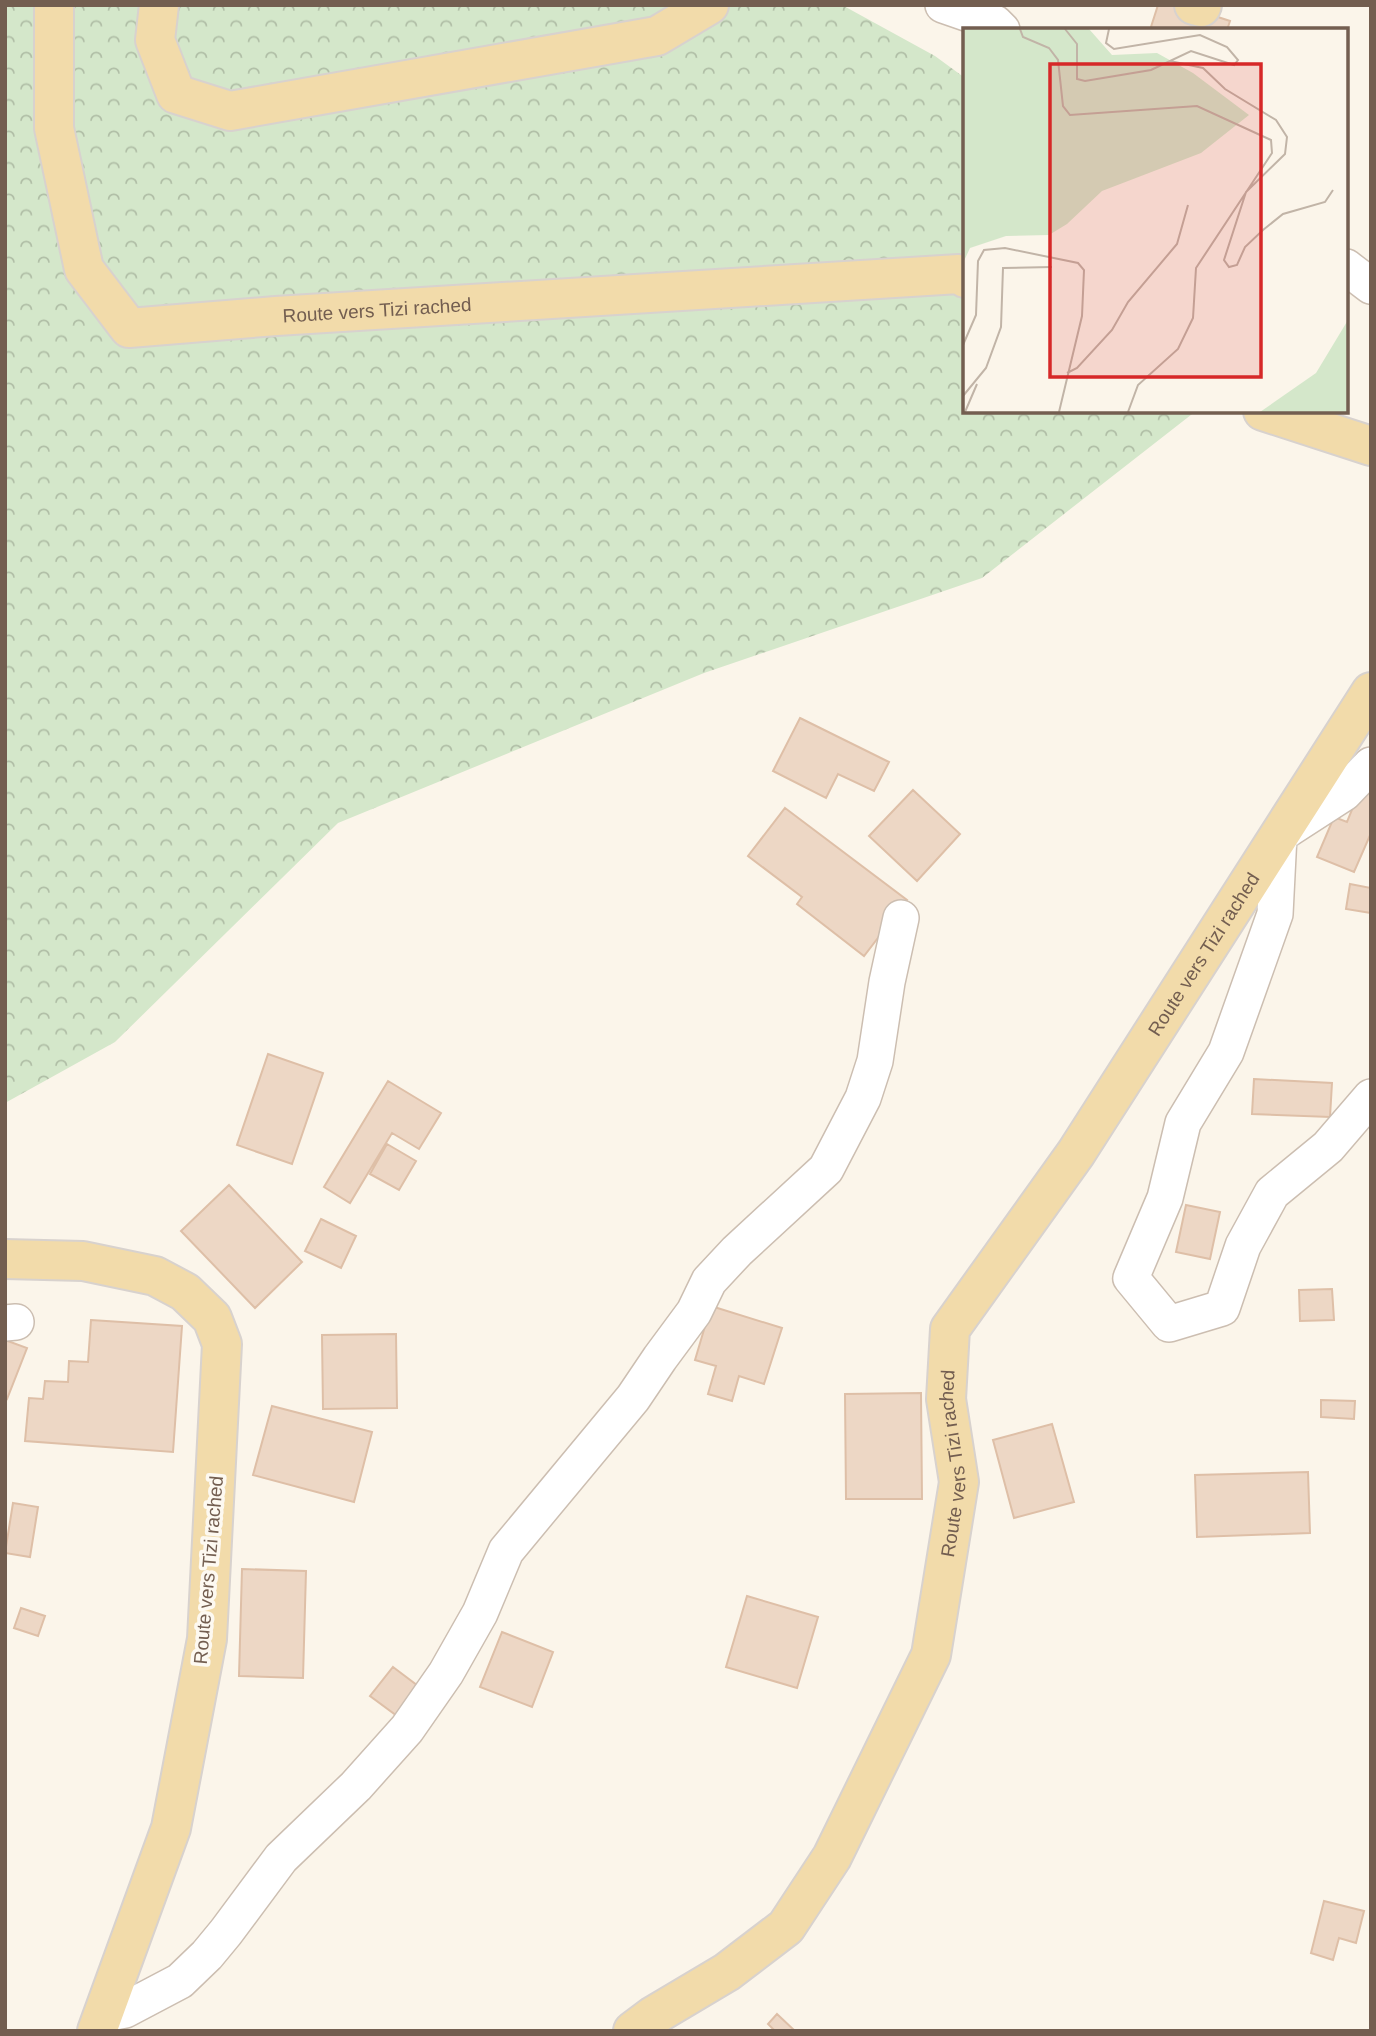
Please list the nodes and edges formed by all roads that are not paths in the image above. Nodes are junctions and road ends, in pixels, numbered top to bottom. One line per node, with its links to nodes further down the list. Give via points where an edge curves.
1 (54, 5): 9 (main road, Route vers Tizi rached, via 54,128 84,270 130,328)
2 (159, 5): 3 (main road, via 155,40 176,94 230,111 657,36)
3 (709, 5)
4 (943, 5): 7 (street)
5 (1194, 5): 6 (main road)
6 (1202, 5)
7 (1000, 28)
8 (1348, 269): 10 (street)
9 (963, 277)
10 (1371, 286)
11 (1269, 413): 12 (main road)
12 (1371, 446)
13 (1371, 692): 15 (main road, Route vers Tizi rached)
14 (1371, 765): 15 (street, via 1344,793)
15 (1279, 835): 17 (street, via 1275,914 1226,1052 1183,1123 1165,1198 1131,1278 1169,1324 1222,1308 1243,1246 1272,1193 1328,1147); 20 (main road, Route vers Tizi rached, via 1076,1153 950,1328 946,1399 959,1482 931,1655 832,1857 786,1927 727,1972)
16 (901, 918): 19 (street, via 875,1061 863,1098 826,1169 709,1281 694,1312 633,1398 506,1550 480,1614 407,1729 281,1858 213,1948 180,1981)
17 (1371, 1097)
18 (5, 1259): 19 (main road, Route vers Tizi rached, via 83,1261 155,1276 186,1292 212,1318 222,1343 206,1639 171,1828)
19 (101, 2022)
20 (633, 2031)

